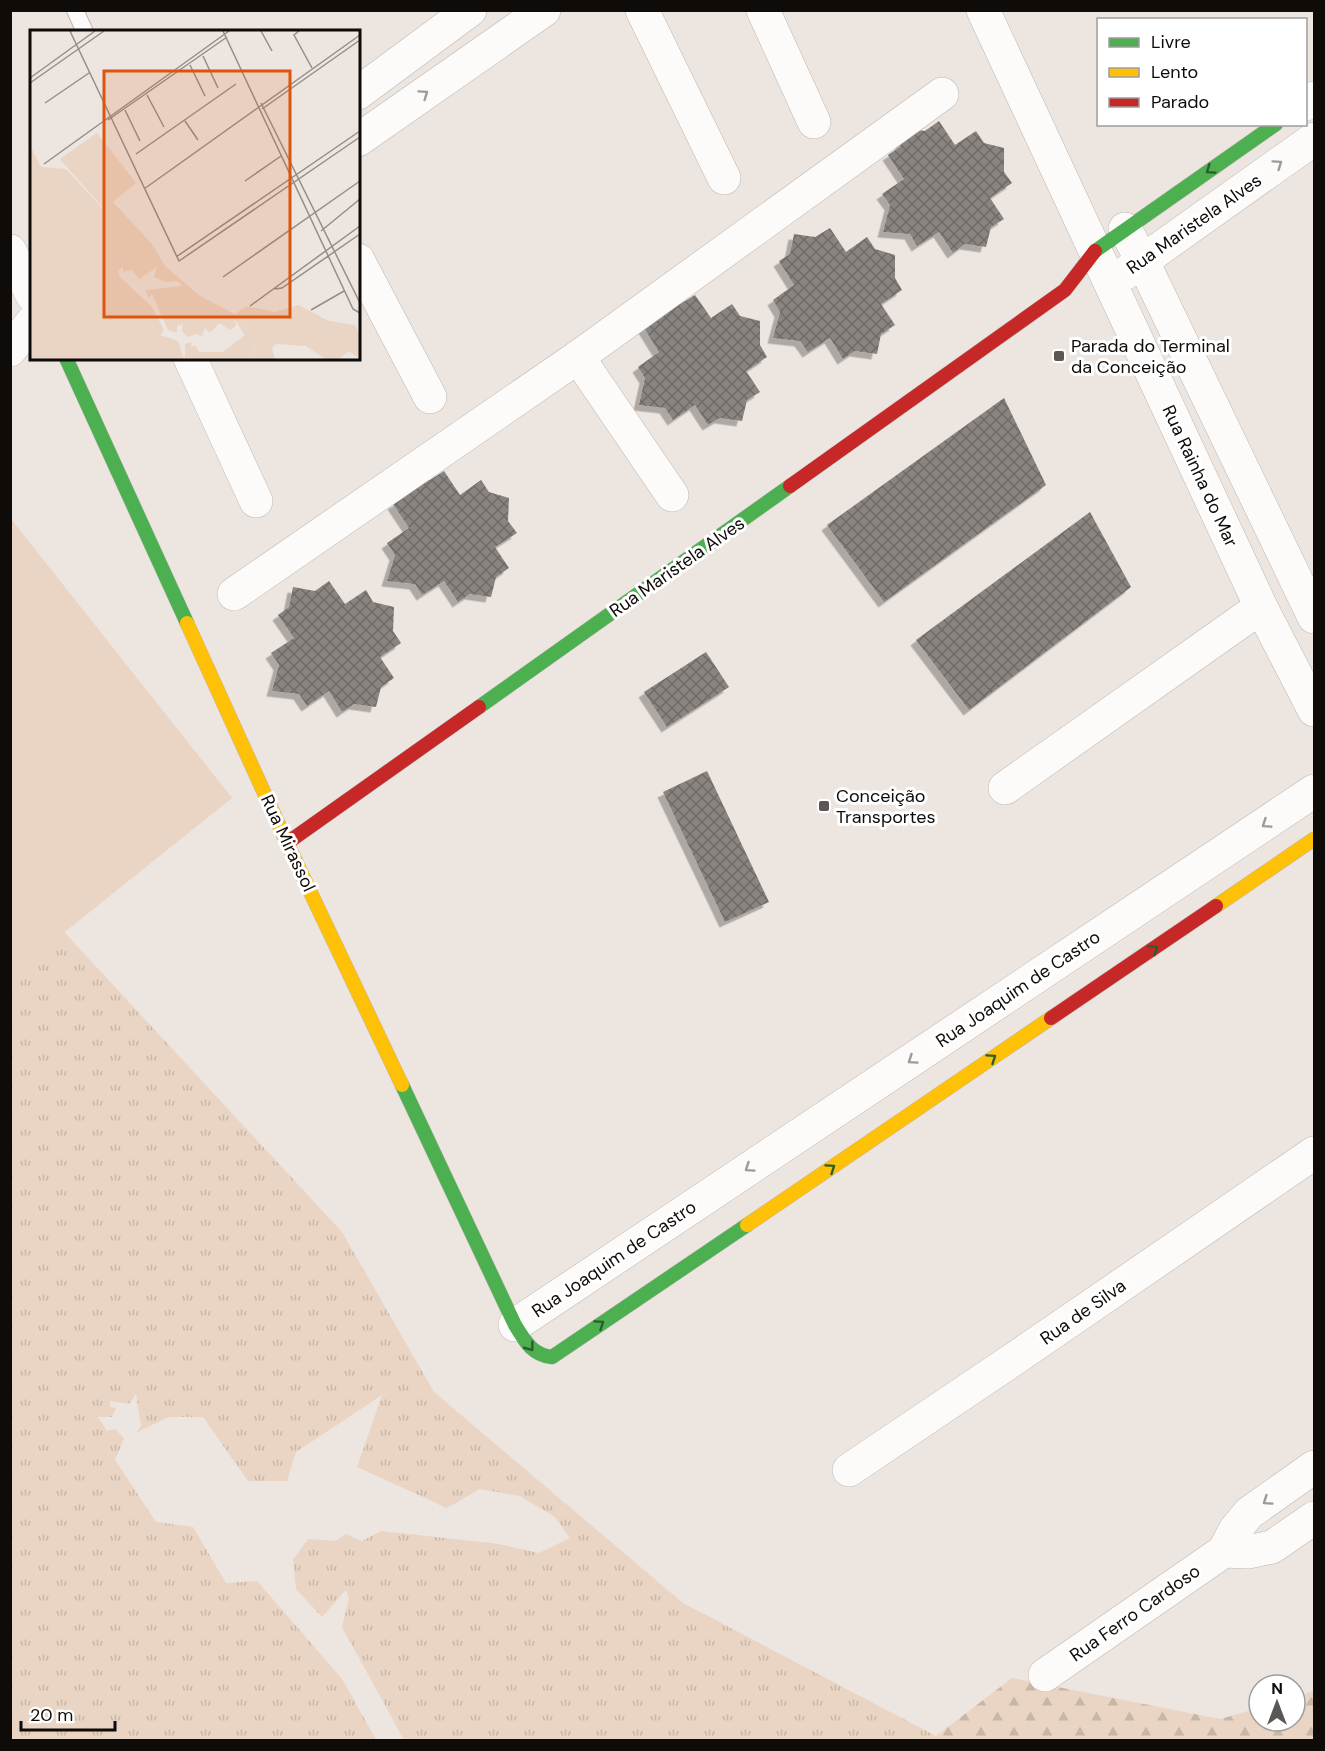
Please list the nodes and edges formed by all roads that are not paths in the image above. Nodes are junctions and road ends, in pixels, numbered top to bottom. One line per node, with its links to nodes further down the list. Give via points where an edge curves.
1 (75, 10): 7 (lane)
2 (470, 10): 8 (street)
3 (544, 10): 10 (street, one-way to 3)
4 (642, 10): 15 (street)
5 (763, 10): 11 (street)
6 (983, 10): 18 (street, Rua Rainha do Mar)
7 (84, 30)
8 (365, 88): 10 (street)
9 (942, 94): 28 (street)
10 (393, 116): 13 (street)
11 (814, 122)
12 (1273, 126): 16 (street, Rua Maristela Alves, one-way to 16)
13 (360, 139)
14 (1314, 139): 19 (street, Rua Maristela Alves, one-way to 14)
15 (724, 178)
16 (1125, 229): 18 (street, Rua Maristela Alves); 19 (street)
17 (10, 251): 23 (street)
18 (1094, 252): 21 (street, Rua Rainha do Mar); 22 (street, Rua Maristela Alves)
19 (1143, 262): 21 (street, Rua Maristela Alves); 36 (street)
20 (360, 264): 31 (street)
21 (1110, 283): 22 (street, Rua Maristela Alves); 35 (street, Rua Rainha do Mar)
22 (1065, 290): 41 (street, Rua Maristela Alves)
23 (30, 291)
24 (30, 325): 25 (street)
25 (10, 350)
26 (30, 352): 27 (street)
27 (10, 356)
28 (578, 357): 32 (street); 34 (street)
29 (67, 360): 41 (street, Rua Mirassol)
30 (191, 360): 33 (street)
31 (430, 397)
32 (672, 495)
33 (256, 501)
34 (234, 594)
35 (1261, 608): 37 (street, Rua Rainha do Mar); 38 (street)
36 (1314, 617)
37 (1314, 710)
38 (1005, 788)
39 (1314, 791): 43 (street, Rua Joaquim de Castro, one-way to 43)
40 (1314, 840): 43 (street, Rua Joaquim de Castro, one-way to 40, via 533,1353 552,1357)
41 (287, 843): 43 (street, Rua Mirassol)
42 (1314, 1153): 45 (street, Rua de Silva)
43 (515, 1325)
44 (1314, 1467): 47 (street, Rua Ferro Cardoso, one-way to 47, via 1249,1513)
45 (849, 1470)
46 (1314, 1518): 47 (street, via 1272,1547)
47 (1224, 1551): 48 (street, Rua Ferro Cardoso)
48 (1045, 1675)

